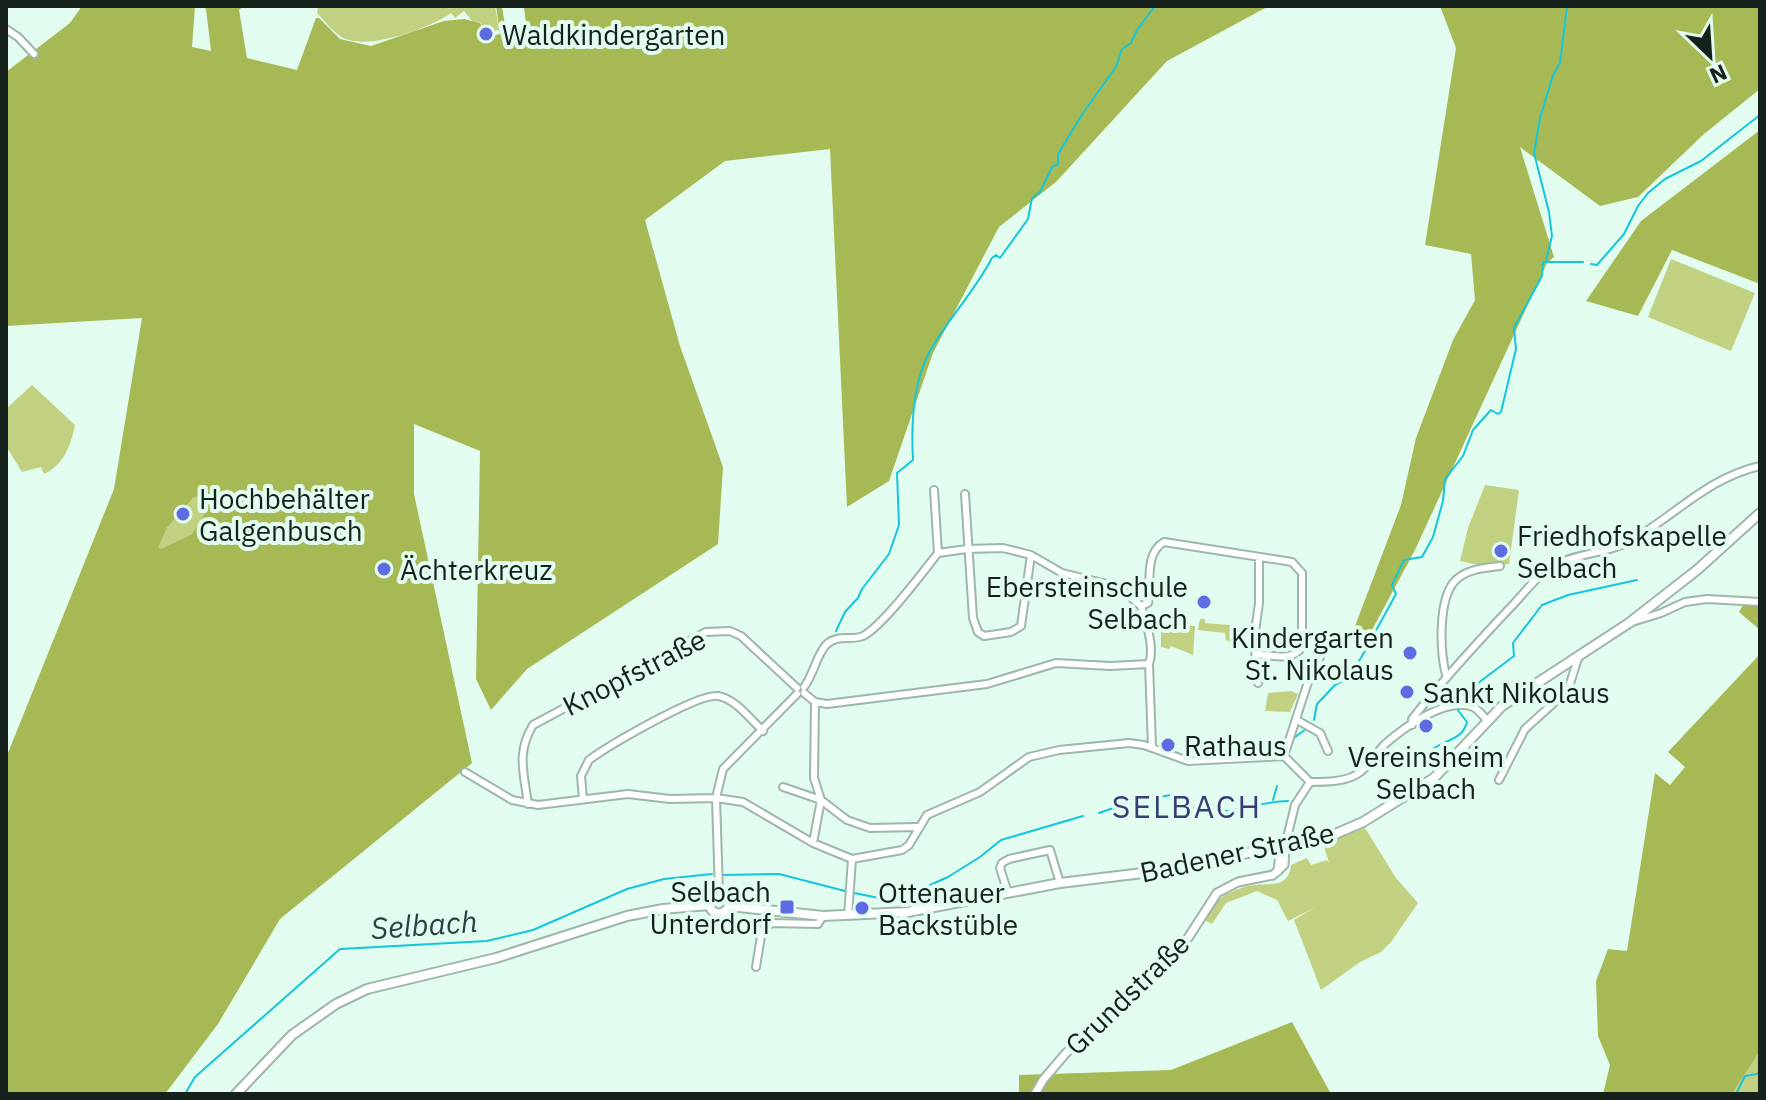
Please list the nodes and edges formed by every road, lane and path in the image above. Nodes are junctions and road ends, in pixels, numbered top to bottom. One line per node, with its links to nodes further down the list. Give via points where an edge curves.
1 (6, 29): 2 (street)
2 (34, 54)
3 (1760, 466): 19 (street, via 1720,481 1632,540 1572,557 1543,572)
4 (934, 490): 8 (street)
5 (965, 494): 7 (street)
6 (1760, 513): 14 (main road, Badener Straße)
7 (967, 549): 8 (street); 9 (street, via 1003,548); 9 (street, via 973,618 984,636 1021,626)
8 (938, 553): 21 (street, via 889,613 862,636 836,638 825,645)
9 (1031, 555): 13 (street, via 1062,573 1119,587)
10 (1259, 557): 13 (street, via 1164,542 1152,555 1148,603); 16 (street); 16 (street, via 1292,562 1301,570 1302,647 1291,657)
11 (1500, 566): 19 (street, via 1477,569 1453,583 1443,622)
12 (1760, 602): 14 (street, via 1685,602)
13 (1141, 606): 18 (street)
14 (1629, 623): 17 (main road, Badener Straße)
15 (1325, 646): 23 (street)
16 (1256, 654): 20 (street)
17 (1579, 655): 24 (main road, Badener Straße); 31 (street, via 1568,690 1525,729)
18 (1149, 664): 22 (street, via 1056,663 987,684); 27 (street)
19 (1446, 675): 25 (street)
20 (1258, 683)
21 (801, 690): 22 (street, Knopfstraße); 26 (street); 37 (street, Knopfstraße, via 741,636 706,632 533,725 521,756)
22 (815, 702): 36 (street, via 814,778)
23 (1297, 720): 28 (street, via 1320,733); 29 (street)
24 (1487, 720): 25 (street, via 1474,707 1459,705 1442,707); 40 (main road, Badener Straße, via 1450,762 1414,791 1333,835)
25 (1412, 725): 32 (street, via 1358,773)
26 (763, 731): 34 (street, via 723,769); 35 (street, via 730,701 700,698 589,760 581,776)
27 (1152, 747): 29 (street, via 1188,761); 38 (street, via 1129,743 1029,757 980,792 927,815)
28 (1328, 751)
29 (1284, 756): 32 (street)
30 (465, 772): 37 (street)
31 (1499, 780)
32 (1310, 782): 40 (street, Grundstraße, via 1295,805)
33 (783, 787): 36 (street)
34 (716, 798): 35 (street, via 628,794); 39 (street, via 743,802); 43 (street)
35 (583, 799): 37 (street)
36 (821, 800): 38 (street, via 847,820 870,828); 39 (street)
37 (528, 804)
38 (917, 827): 41 (street, via 902,850)
39 (813, 843): 41 (street)
40 (1285, 846): 42 (main road, Badener Straße, via 1168,870); 51 (street, Grundstraße, via 1286,861 1278,871 1217,893 1188,938 1052,1068)
41 (852, 859): 48 (street)
42 (1060, 883): 44 (main road, Badener Straße); 44 (street, via 1050,850 1002,863)
43 (719, 893): 45 (main road); 46 (main road)
44 (1008, 893): 48 (main road, Badener Straße, via 908,912)
45 (709, 905): 46 (main road, via 719,914); 50 (main road, via 627,916 496,958 367,989 292,1035)
46 (729, 906): 47 (main road, Badener Straße)
47 (823, 916): 48 (main road, Badener Straße); 49 (street, via 818,924 766,926)
48 (848, 916)
49 (756, 967)
50 (236, 1094)
51 (1035, 1094)

